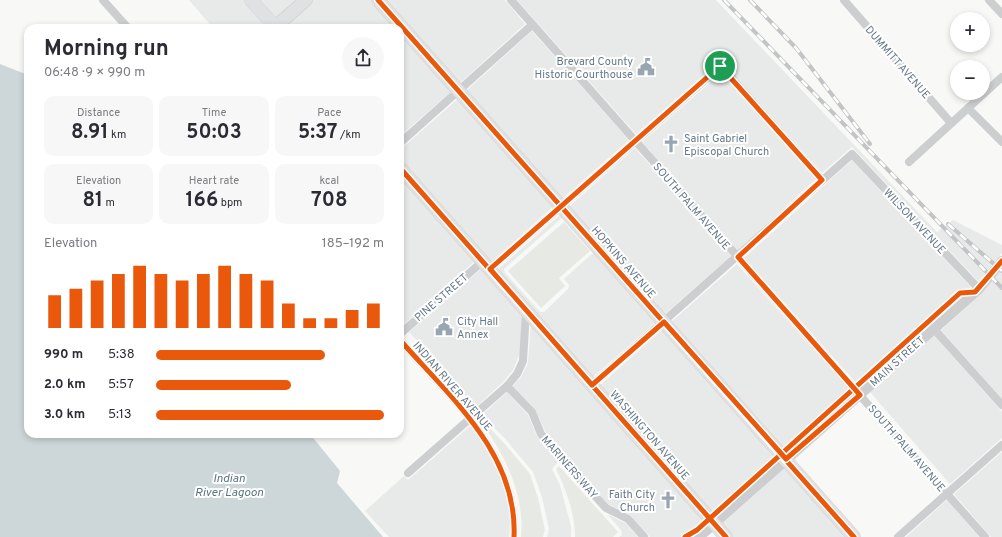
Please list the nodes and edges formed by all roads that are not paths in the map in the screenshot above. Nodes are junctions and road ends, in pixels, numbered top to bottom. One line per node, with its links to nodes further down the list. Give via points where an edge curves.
1 (103, 0): 9 (street)
2 (251, 0): 10 (main road)
3 (306, 0): 11 (main road)
4 (378, 0): 12 (main road, HOPKINS AVENUE)
5 (511, 0): 13 (street, SOUTH PALM AVENUE)
6 (844, 0): 18 (street, DUMMITT AVENUE)
7 (989, 0): 8 (street)
8 (1002, 14)
9 (124, 24)
10 (272, 24)
11 (279, 24)
12 (400, 24)
13 (532, 24): 16 (street); 20 (street, SOUTH PALM AVENUE)
14 (404, 29): 16 (main road, HOPKINS AVENUE)
15 (1002, 77): 17 (street)
16 (459, 90): 19 (street); 25 (main road, HOPKINS AVENUE)
17 (968, 108): 18 (street); 21 (street)
18 (951, 123): 22 (street)
19 (404, 139)
20 (636, 141): 24 (street, PINE STREET, via 720,66); 25 (street, PINE STREET); 26 (street, SOUTH PALM AVENUE)
21 (1002, 142)
22 (909, 162)
23 (404, 173): 28 (main road, WASHINGTON AVENUE)
24 (822, 180): 26 (street); 29 (street, WILSON AVENUE, via 852,154)
25 (562, 206): 28 (street, PINE STREET); 31 (main road, HOPKINS AVENUE)
26 (738, 257): 31 (street); 37 (street, SOUTH PALM AVENUE)
27 (1002, 261): 29 (street, MAIN STREET)
28 (486, 265): 30 (main road, WASHINGTON AVENUE); 33 (street, PINE STREET)
29 (979, 289): 32 (street, MAIN STREET)
30 (526, 310): 35 (main road, WASHINGTON AVENUE); 36 (street, via 523,361 520,370)
31 (664, 322): 35 (street); 41 (main road, HOPKINS AVENUE)
32 (934, 329): 37 (street, MAIN STREET); 38 (street)
33 (404, 331)
34 (404, 345): 39 (street, INDIAN RIVER AVENUE)
35 (592, 385): 44 (main road, WASHINGTON AVENUE)
36 (507, 386): 39 (street); 46 (street, MARINERS WAY, via 532,412 541,434 566,465 606,508 628,519)
37 (860, 395): 41 (street, MAIN STREET); 43 (street, SOUTH PALM AVENUE)
38 (1002, 405)
39 (470, 419): 42 (street); 45 (street, INDIAN RIVER AVENUE, via 488,442 502,468 511,493 515,522)
40 (1002, 445): 43 (street)
41 (786, 459): 44 (street, MAIN STREET); 49 (main road, HOPKINS AVENUE)
42 (408, 473)
43 (947, 493): 50 (street); 51 (street, SOUTH PALM AVENUE)
44 (714, 524): 47 (street, MAIN STREET); 48 (main road, WASHINGTON AVENUE)
45 (514, 537)
46 (644, 537)
47 (699, 537)
48 (726, 537)
49 (854, 537)
50 (898, 537)
51 (985, 537)

